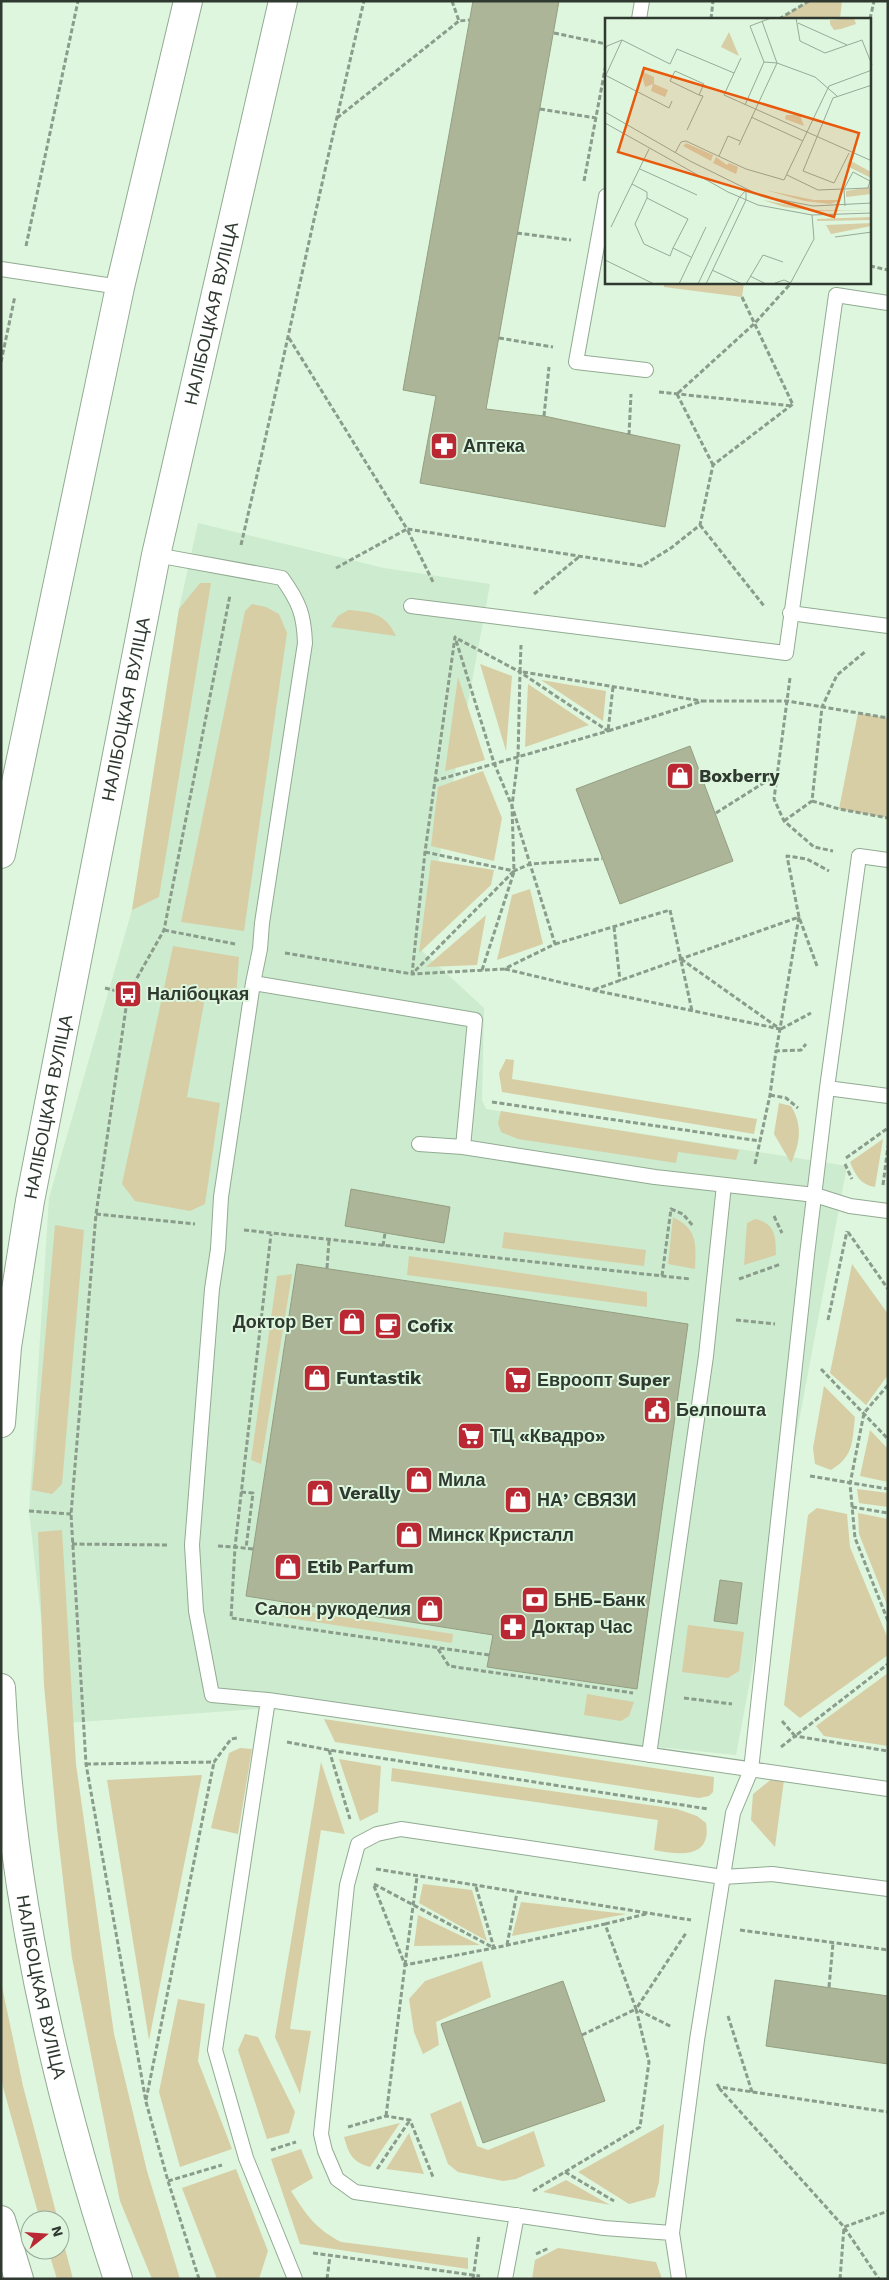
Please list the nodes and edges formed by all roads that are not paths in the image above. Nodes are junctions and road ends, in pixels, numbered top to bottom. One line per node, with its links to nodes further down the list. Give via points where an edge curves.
1 (188, 1): 7 (main road)
2 (283, 1): 10 (main road, НАЛІБОЦКАЯ ВУЛІЦА)
3 (642, 1): 4 (lane)
4 (639, 18)
5 (605, 202): 9 (lane, via 576,362)
6 (1, 269): 7 (lane)
7 (120, 287): 14 (main road)
8 (888, 303): 12 (lane, via 836,295)
9 (646, 370)
10 (156, 555): 16 (lane, via 282,578 297,599 304,624 305,643); 24 (main road, НАЛІБОЦКАЯ ВУЛІЦА)
11 (411, 606): 12 (lane, via 786,653)
12 (790, 613): 13 (lane)
13 (888, 626)
14 (1, 854)
15 (888, 860): 17 (lane, via 859,856)
16 (253, 984): 20 (lane, via 476,1020); 27 (lane, via 221,1198 192,1545 196,1611 212,1694)
17 (827, 1088): 18 (lane); 22 (lane)
18 (888, 1096)
19 (419, 1144): 20 (lane)
20 (463, 1148): 21 (lane)
21 (724, 1185): 22 (lane); 28 (lane, via 706,1356)
22 (815, 1195): 23 (lane, via 850,1206); 29 (lane)
23 (888, 1211)
24 (3, 1347): 25 (main road, НАЛІБОЦКАЯ ВУЛІЦА)
25 (1, 1423)
26 (1, 1688): 37 (main road, НАЛІБОЦКАЯ ВУЛІЦА, via 12,1821 32,1946 52,2047 80,2156)
27 (268, 1700): 28 (lane); 38 (lane, via 215,2050 246,2158)
28 (649, 1755): 29 (lane)
29 (751, 1770): 30 (lane); 31 (lane, via 734,1813)
30 (888, 1789)
31 (724, 1876): 32 (lane, via 772,1874); 33 (lane, via 401,1829 377,1834 358,1844 347,1885 321,2134 337,2179 355,2192); 35 (lane)
32 (888, 1889)
33 (517, 2215): 35 (lane, via 604,2228); 39 (lane)
34 (1, 2220): 36 (main road)
35 (672, 2233): 40 (lane)
36 (19, 2279)
37 (118, 2279)
38 (295, 2279)
39 (505, 2279)
40 (679, 2279)

